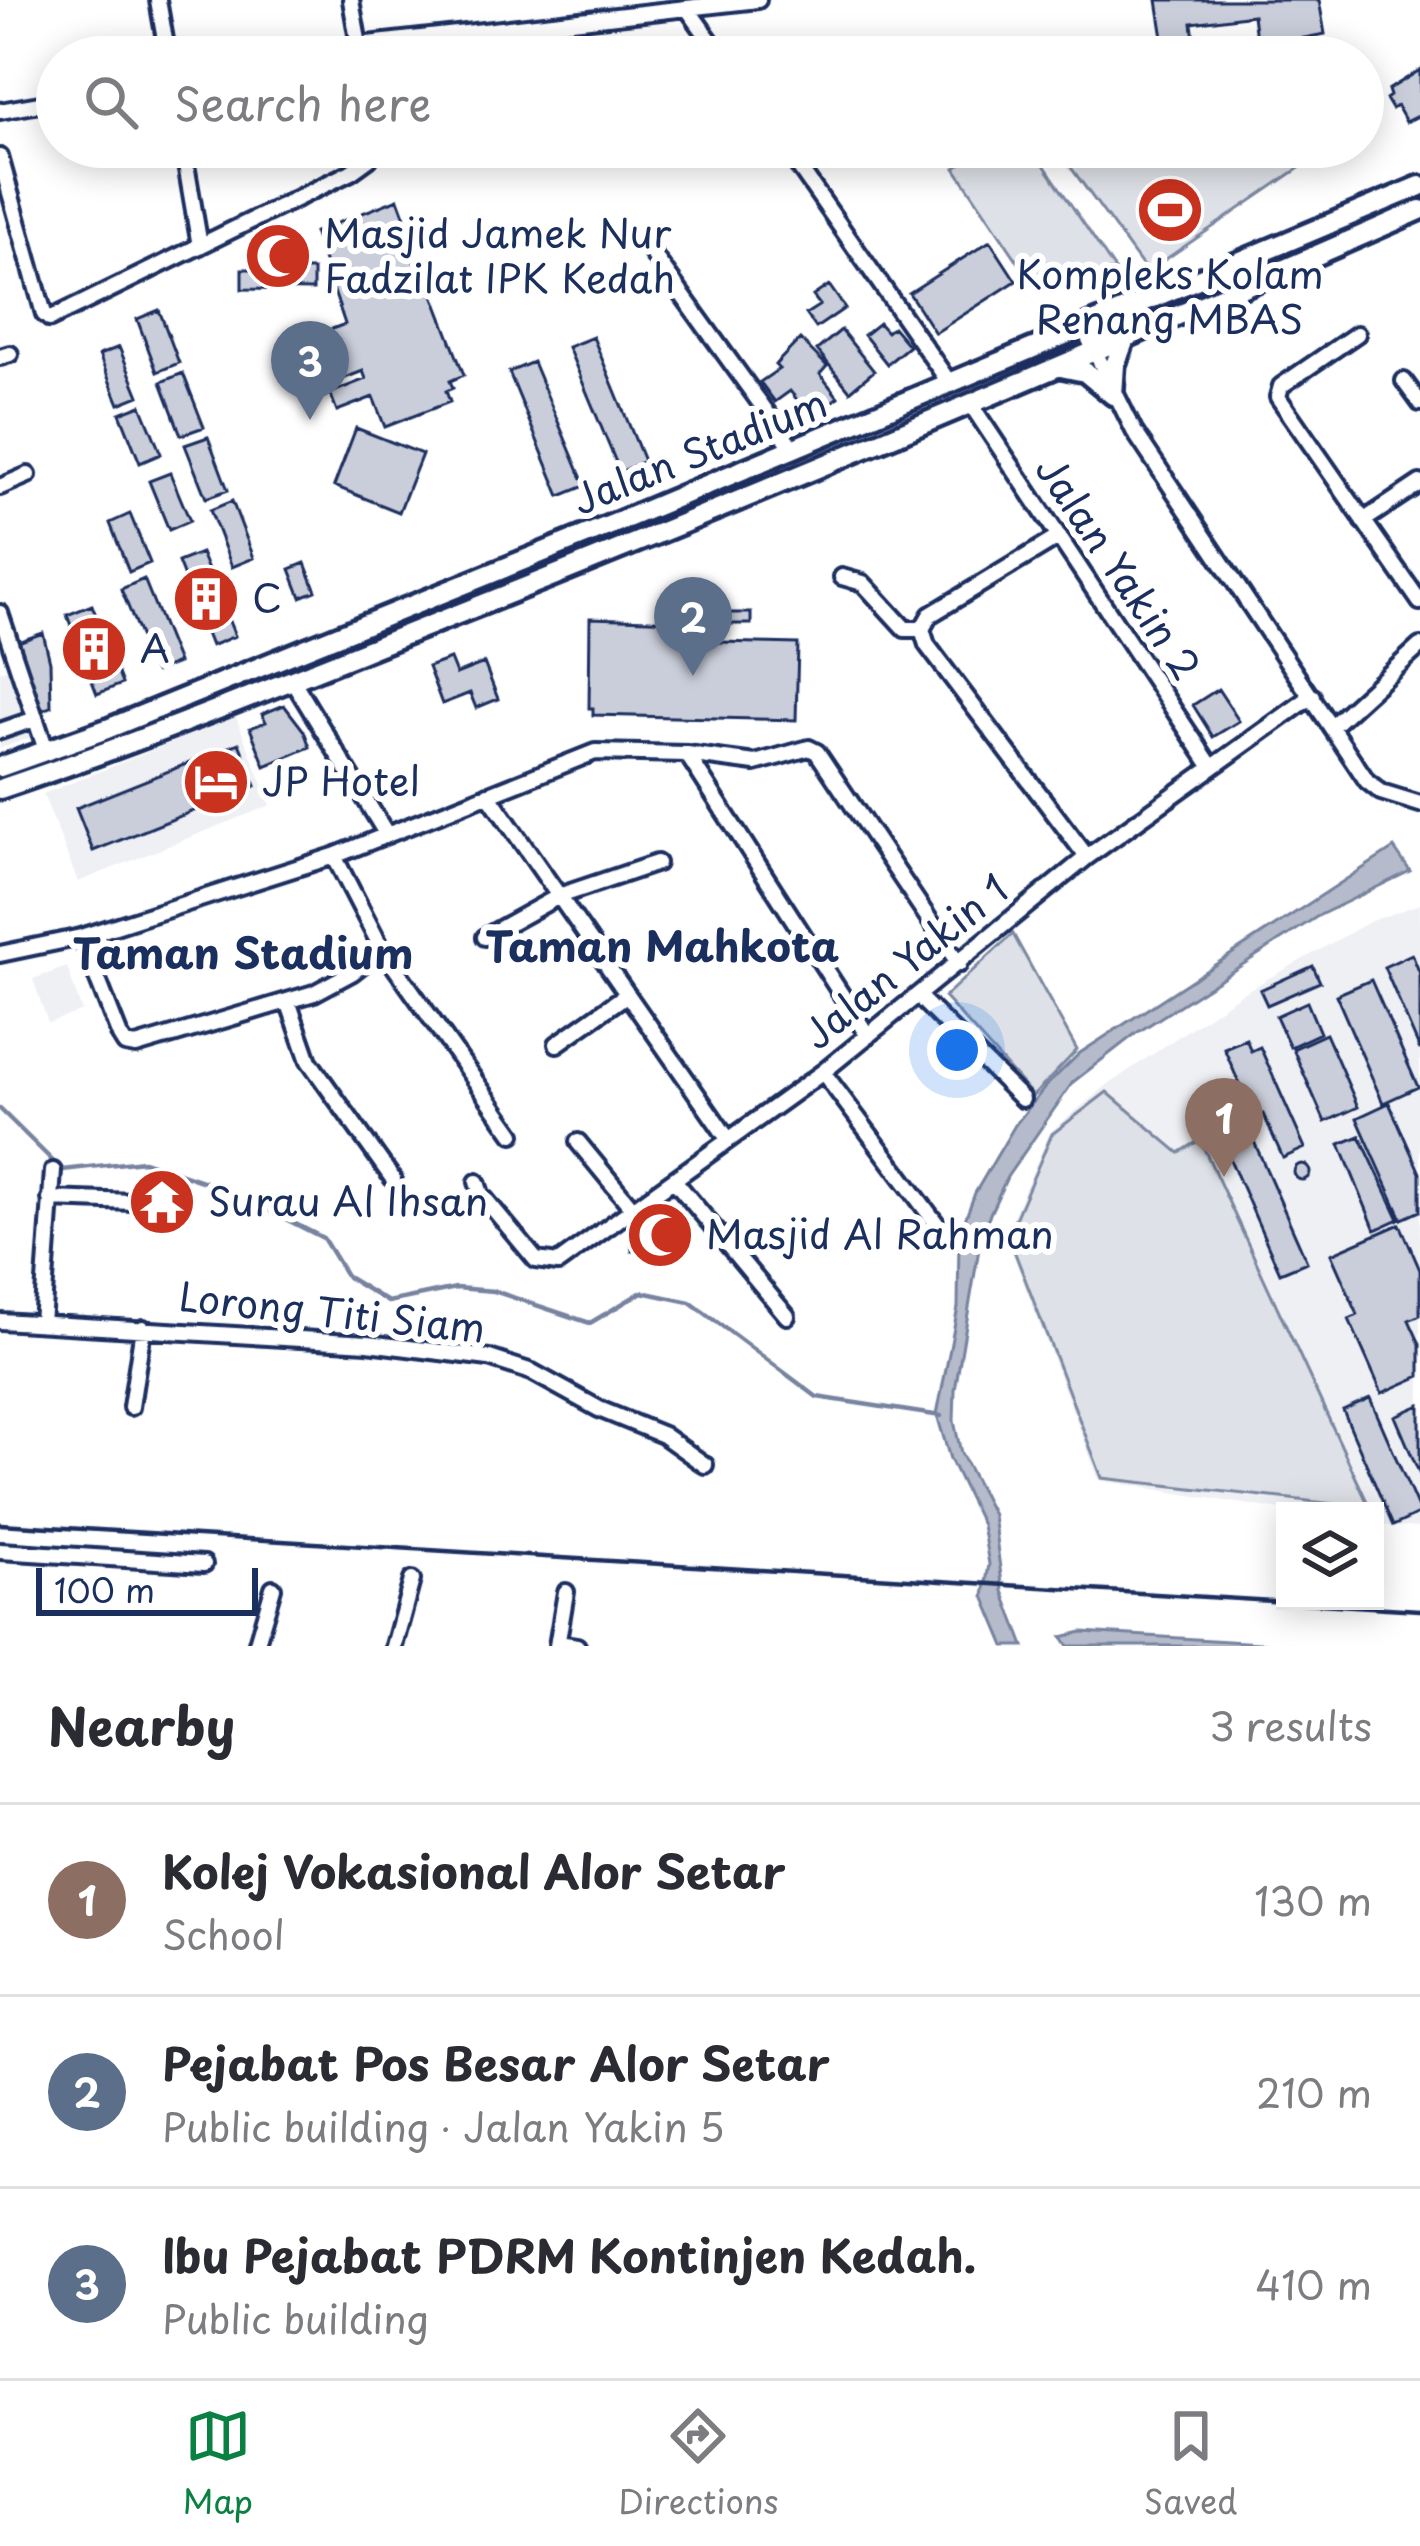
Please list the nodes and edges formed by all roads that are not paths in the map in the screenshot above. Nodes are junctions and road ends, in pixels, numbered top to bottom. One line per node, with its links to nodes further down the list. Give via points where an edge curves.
1 (158, 0): 5 (street)
2 (351, 0): 6 (street)
3 (758, 0): 4 (street)
4 (687, 8): 7 (street); 8 (street)
5 (164, 36)
6 (357, 36)
7 (474, 36)
8 (707, 36)
9 (36, 105): 10 (street)
10 (0, 111)
11 (0, 157): 17 (street, via 47,319)
12 (187, 168): 17 (street)
13 (357, 168): 17 (street)
14 (800, 168): 25 (street)
15 (1420, 186): 19 (main road, Jalan Stadium)
16 (1420, 210): 21 (main road, Jalan Stadium)
17 (200, 246)
18 (647, 246): 29 (street)
19 (1084, 329): 22 (street); 25 (main road, Jalan Stadium)
20 (1357, 334): 33 (street, via 1281,386 1278,397)
21 (1124, 339): 22 (main road, Jalan Stadium); 26 (main road)
22 (1094, 352): 23 (main road, Jalan Stadium); 26 (street)
23 (1060, 368): 26 (main road, via 1085,372); 28 (main road, Jalan Stadium)
24 (1404, 381): 27 (street)
25 (952, 385): 29 (main road, Jalan Stadium)
26 (1113, 395): 41 (street)
27 (1420, 403)
28 (972, 406): 34 (street, Jalan Yakin 2); 40 (main road, Jalan Stadium)
29 (794, 450): 45 (main road, Jalan Stadium)
30 (28, 476): 32 (street)
31 (1420, 483): 33 (street)
32 (0, 487)
33 (1363, 521): 36 (street)
34 (1057, 538): 38 (street, via 930,615); 48 (street, Jalan Yakin 2)
35 (842, 577): 38 (street, via 863,583 905,629)
36 (1420, 602)
37 (0, 613): 42 (street)
38 (922, 629): 54 (street)
39 (1420, 646): 43 (street)
40 (293, 681): 49 (main road, Jalan Stadium); 52 (street)
41 (1312, 696): 43 (street); 48 (street, Jalan Yakin 1)
42 (35, 719): 44 (street); 45 (street)
43 (1332, 726): 51 (street, via 1367,781)
44 (0, 731)
45 (46, 750): 47 (main road, Jalan Stadium)
46 (687, 754): 50 (street, via 595,752); 61 (street, via 755,763 801,748 817,752); 65 (street)
47 (0, 766)
48 (1210, 766): 54 (street, Jalan Yakin 1)
49 (0, 789)
50 (488, 794): 52 (street); 56 (street)
51 (1420, 804)
52 (387, 835): 53 (street)
53 (334, 856): 57 (street); 59 (street)
54 (1087, 857): 61 (street, Jalan Yakin 1)
55 (657, 862): 56 (street)
56 (559, 896): 58 (street); 62 (street)
57 (81, 937): 60 (street); 64 (street, via 125,1044)
58 (485, 937)
59 (382, 949): 64 (street, via 336,983); 69 (street)
60 (0, 954)
61 (959, 964): 63 (street, Jalan Yakin 1)
62 (626, 995): 66 (street); 70 (street)
63 (919, 997): 65 (street, Jalan Yakin 1); 68 (street)
64 (288, 1001): 73 (street, via 309,1061)
65 (868, 1036): 67 (street, Jalan Yakin 1)
66 (556, 1044)
67 (824, 1072): 70 (street, Jalan Yakin 1); 79 (street)
68 (1022, 1099)
69 (513, 1134)
70 (728, 1138): 74 (street, Jalan Yakin 1)
71 (578, 1142): 77 (street)
72 (53, 1171): 76 (street)
73 (393, 1179)
74 (674, 1180): 77 (street, Jalan Yakin 1); 80 (street)
75 (477, 1182): 77 (street, Jalan Yakin 1, via 536,1260 558,1263)
76 (50, 1199): 78 (street); 82 (street)
77 (633, 1209)
78 (179, 1210)
79 (939, 1227)
80 (788, 1316)
81 (0, 1321): 82 (street, Lorong Titi Siam)
82 (42, 1323): 83 (street, Lorong Titi Siam)
83 (143, 1328): 84 (street); 85 (street, Lorong Titi Siam, via 489,1358 662,1435)
84 (131, 1408)
85 (705, 1465)
86 (0, 1551): 87 (street)
87 (204, 1564)
88 (412, 1580): 93 (street)
89 (273, 1588): 92 (street)
90 (566, 1592): 91 (street)
91 (557, 1644): 94 (street)
92 (256, 1646)
93 (394, 1646)
94 (577, 1646)

